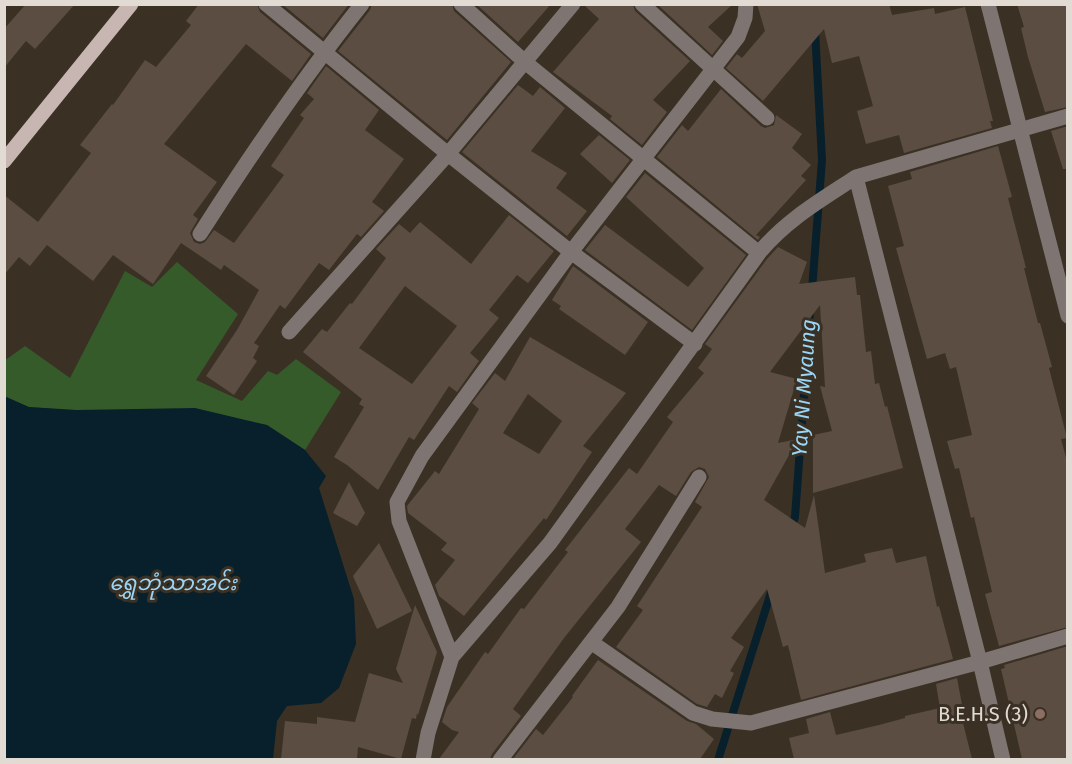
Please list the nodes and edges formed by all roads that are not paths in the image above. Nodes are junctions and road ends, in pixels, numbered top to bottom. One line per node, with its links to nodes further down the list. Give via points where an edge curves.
1 (131, 4): 17 (main road)
2 (266, 4): 9 (street)
3 (362, 4): 9 (street)
4 (461, 4): 10 (street)
5 (573, 4): 10 (street)
6 (642, 4): 11 (street)
7 (746, 4): 11 (street, via 738,37)
8 (988, 4): 14 (street)
9 (324, 52): 15 (street); 19 (street)
10 (525, 62): 15 (street); 16 (street)
11 (712, 68): 13 (street); 16 (street)
12 (1068, 117): 14 (street)
13 (767, 118)
14 (1021, 130): 18 (street); 22 (street)
15 (448, 154): 20 (street); 23 (street)
16 (643, 160): 20 (street); 21 (street)
17 (4, 161)
18 (856, 177): 21 (street, via 796,216); 29 (street)
19 (200, 234)
20 (571, 252): 24 (street); 28 (street, via 422,456 397,502 399,521)
21 (759, 252): 24 (street)
22 (1068, 316)
23 (289, 332)
24 (695, 344): 28 (street, via 550,543)
25 (699, 477): 27 (street, via 618,607)
26 (1068, 636): 29 (street)
27 (591, 642): 29 (street, via 693,714 751,723); 31 (street)
28 (452, 657): 30 (street)
29 (980, 662): 32 (street)
30 (423, 759)
31 (500, 759)
32 (1003, 759)

